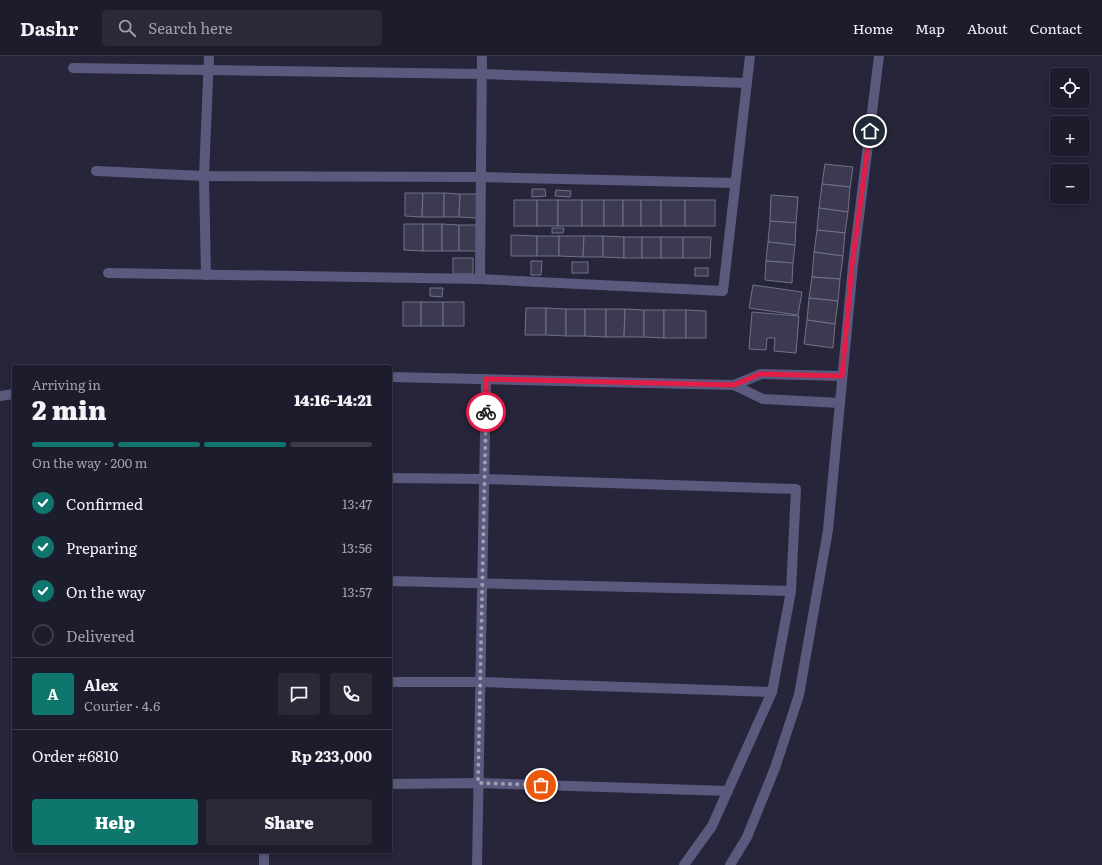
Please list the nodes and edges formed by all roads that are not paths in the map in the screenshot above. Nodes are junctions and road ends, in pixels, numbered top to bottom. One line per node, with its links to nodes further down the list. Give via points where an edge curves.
1 (209, 56): 6 (street)
2 (482, 56): 7 (street)
3 (750, 56): 8 (street)
4 (879, 56): 16 (street, via 852,265)
5 (73, 68): 6 (street)
6 (209, 70): 7 (street); 10 (street)
7 (482, 74): 8 (street); 11 (street)
8 (747, 83): 12 (street)
9 (96, 171): 10 (street)
10 (204, 176): 11 (street); 14 (street)
11 (481, 178): 12 (street); 15 (street)
12 (735, 183): 15 (street, via 723,291)
13 (108, 273): 14 (street)
14 (206, 275): 15 (street)
15 (480, 279)
16 (842, 376): 19 (street, via 760,374); 22 (street)
17 (392, 377): 18 (street)
18 (486, 379): 19 (street); 24 (street)
19 (734, 385): 22 (street, via 763,399)
20 (12, 394): 21 (street)
21 (0, 396)
22 (840, 403): 38 (street, via 828,530 799,695 774,768 746,837)
23 (392, 478): 24 (street)
24 (484, 479): 26 (street); 27 (street, via 796,489)
25 (392, 581): 26 (street)
26 (482, 582): 27 (street); 29 (street)
27 (791, 591): 30 (street)
28 (392, 682): 29 (street)
29 (481, 682): 30 (street); 31 (street)
30 (772, 692): 33 (street)
31 (478, 783): 32 (street); 33 (street); 36 (street)
32 (392, 784)
33 (728, 791): 37 (street, via 712,826)
34 (264, 853): 35 (street)
35 (264, 865)
36 (477, 865)
37 (684, 865)
38 (730, 865)

